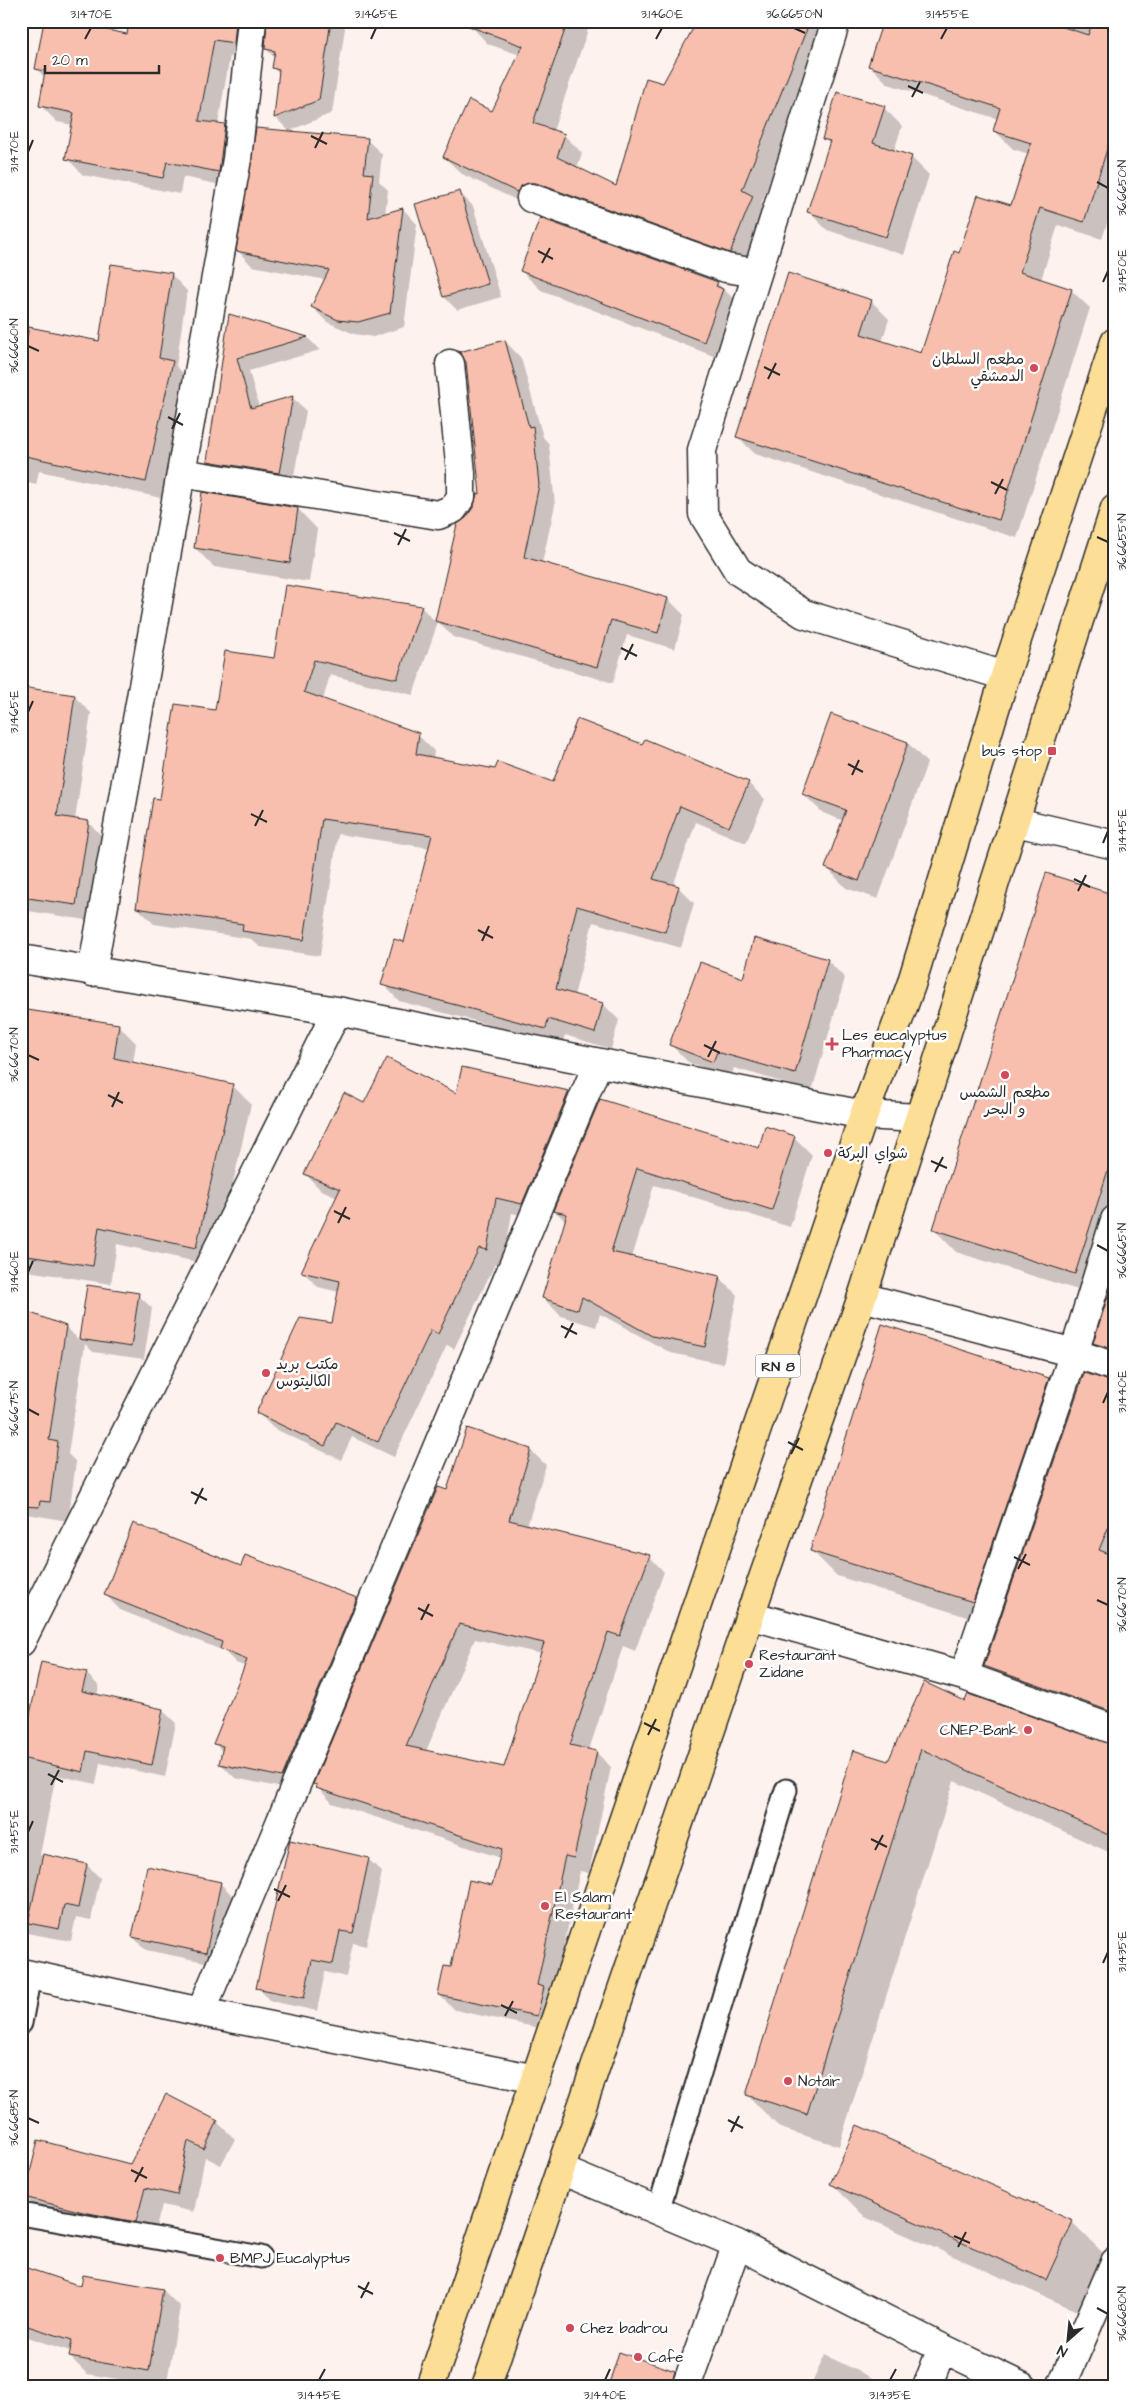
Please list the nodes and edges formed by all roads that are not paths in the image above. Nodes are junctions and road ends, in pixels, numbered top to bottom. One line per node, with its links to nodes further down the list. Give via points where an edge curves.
1 (252, 21): 7 (street, via 237,159)
2 (836, 21): 4 (street)
3 (531, 198): 4 (street, via 726,268)
4 (757, 272): 9 (street, via 702,450 703,514 738,571 804,614)
5 (1115, 342): 9 (main road, RN 8)
6 (450, 364): 7 (street, via 461,473 461,497 453,509 438,515)
7 (181, 473): 13 (street)
8 (1115, 508): 10 (main road)
9 (1005, 676): 16 (main road, RN 8, via 911,985)
10 (1016, 822): 11 (street); 17 (main road)
11 (1115, 845)
12 (21, 960): 13 (street)
13 (92, 972): 14 (street)
14 (336, 1011): 15 (street); 23 (street)
15 (598, 1063): 16 (street); 28 (street)
16 (864, 1115): 17 (street); 30 (main road, RN 8)
17 (918, 1118): 19 (main road)
18 (1115, 1220): 20 (street)
19 (862, 1297): 20 (street); 22 (main road)
20 (1074, 1353): 21 (street); 24 (street)
21 (1115, 1367)
22 (750, 1615): 24 (street); 31 (main road)
23 (21, 1642)
24 (964, 1676): 25 (street)
25 (1115, 1730)
26 (786, 1790): 32 (lane)
27 (26, 1974): 28 (street); 29 (lane)
28 (200, 2012): 30 (street)
29 (21, 2023)
30 (536, 2079): 38 (main road, RN 8)
31 (561, 2170): 32 (street); 39 (main road)
32 (658, 2211): 34 (street)
33 (21, 2214): 35 (lane)
34 (737, 2244): 37 (street); 40 (street)
35 (262, 2258)
36 (1115, 2262): 43 (street)
37 (942, 2348): 41 (street); 42 (street)
38 (430, 2387)
39 (486, 2387)
40 (686, 2387)
41 (927, 2387)
42 (1023, 2387)
43 (1061, 2387)

